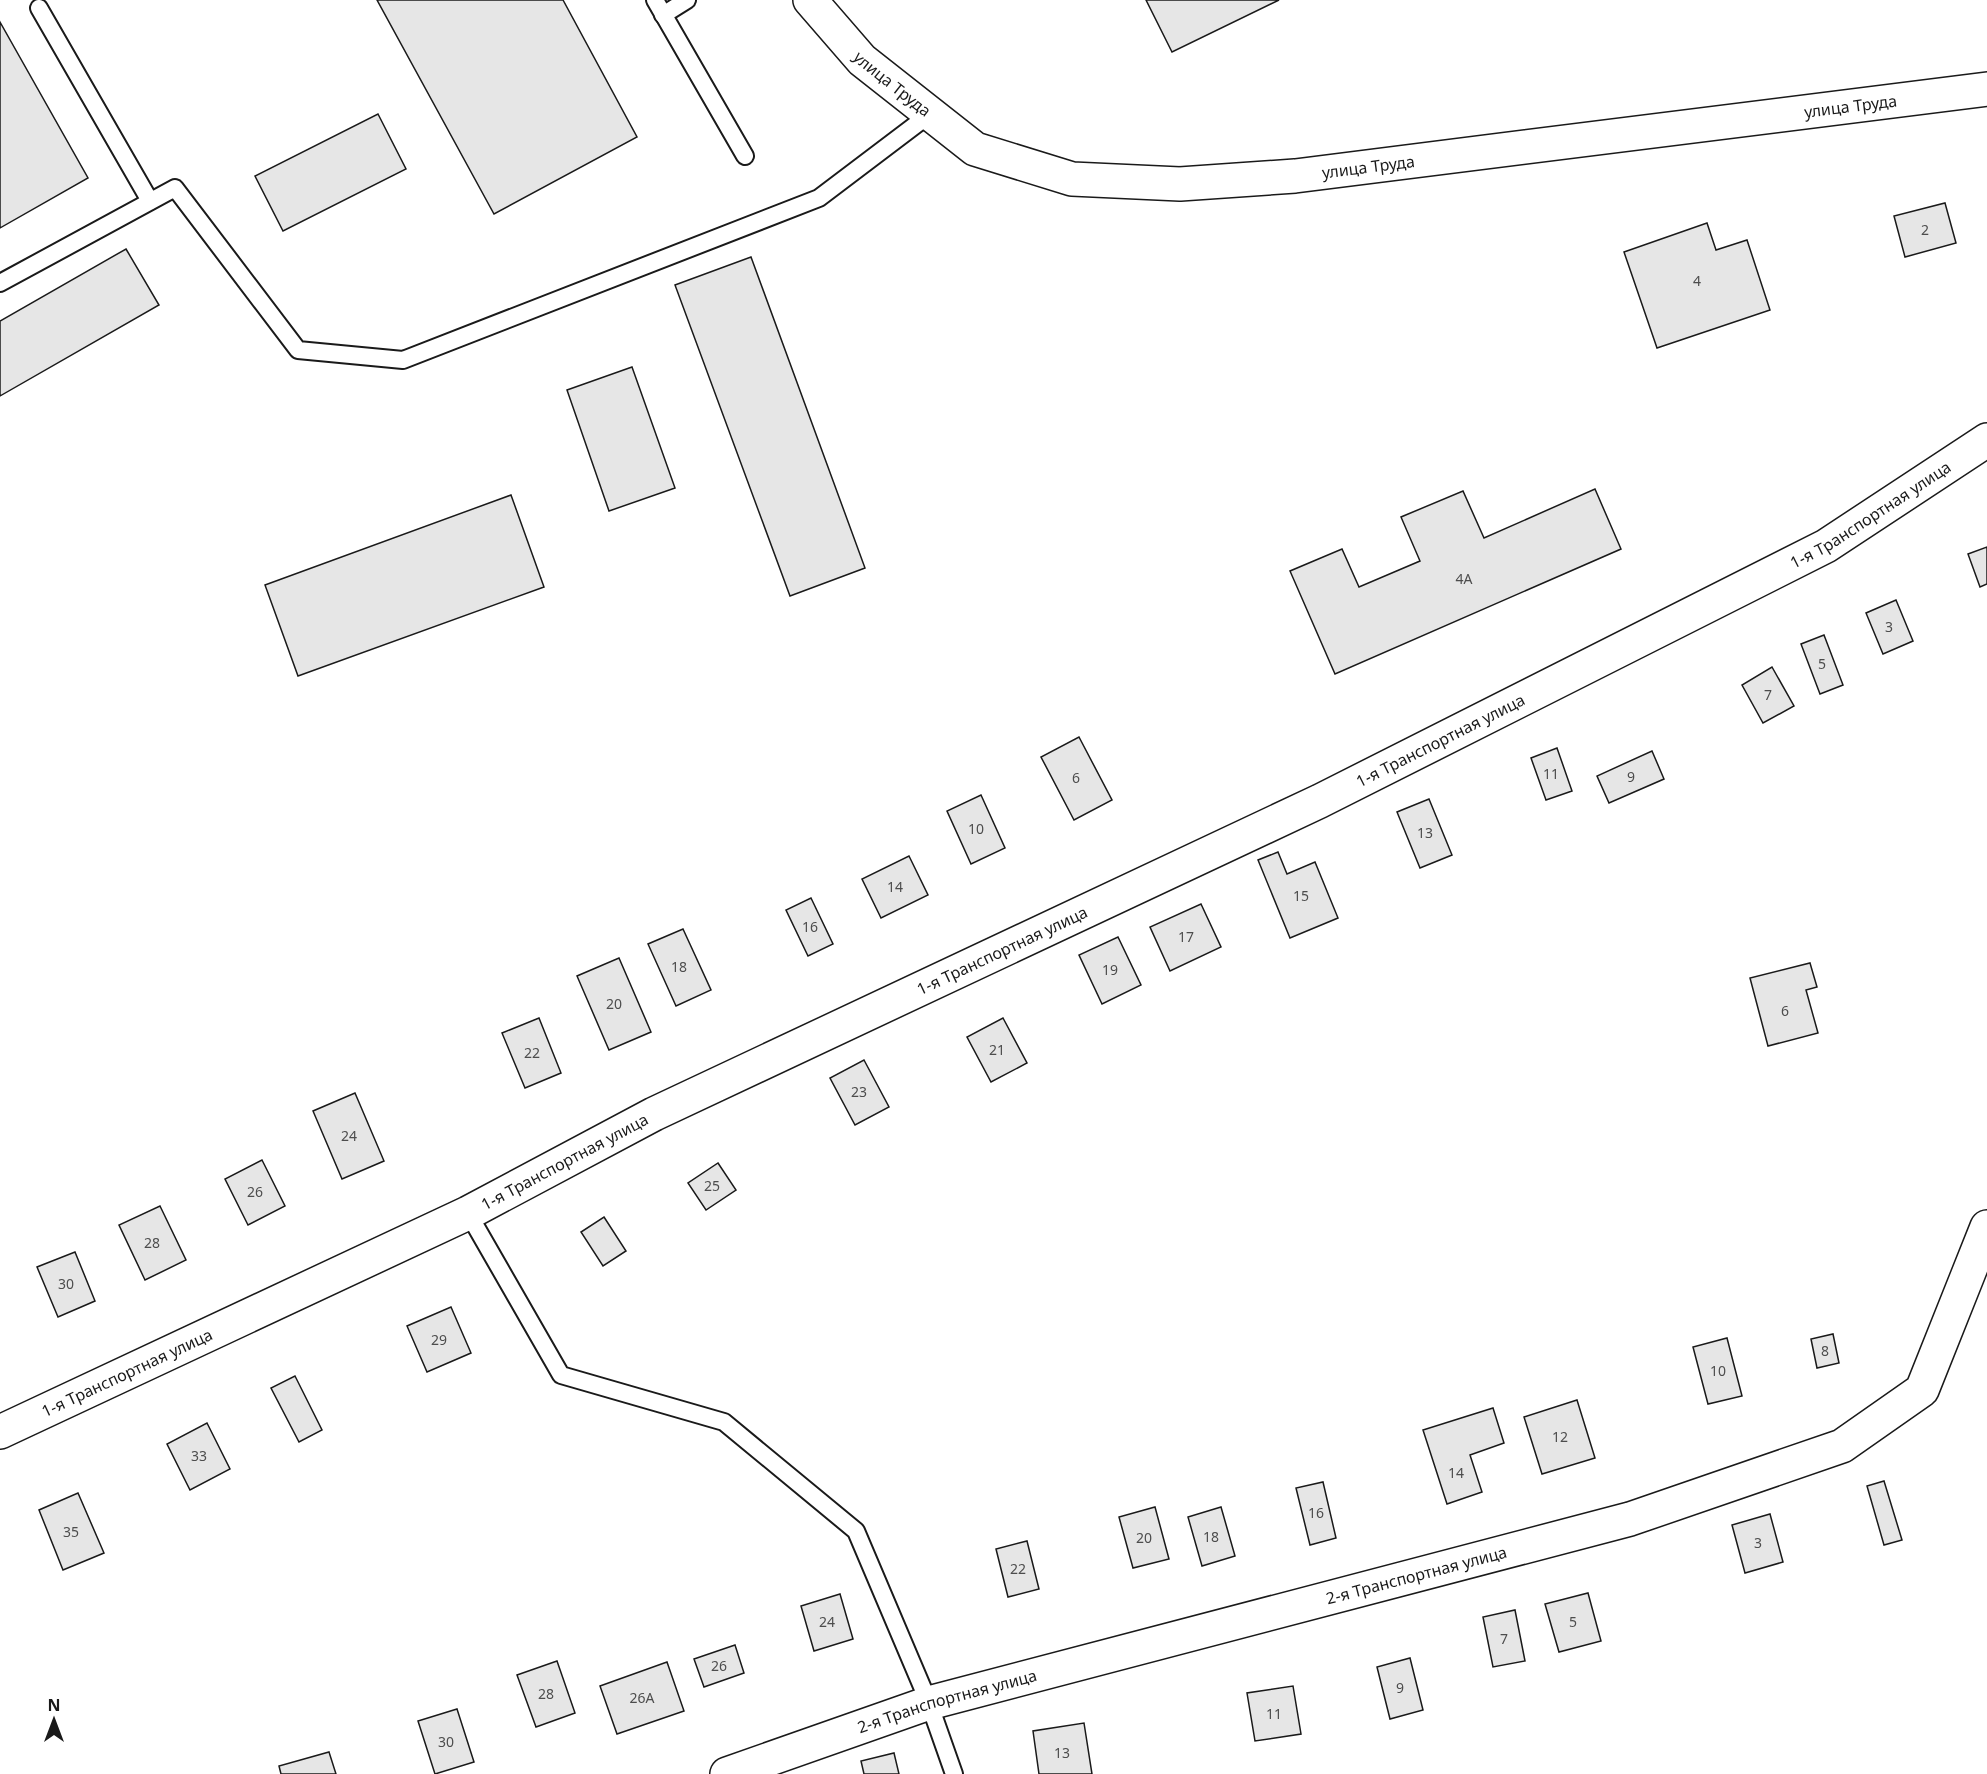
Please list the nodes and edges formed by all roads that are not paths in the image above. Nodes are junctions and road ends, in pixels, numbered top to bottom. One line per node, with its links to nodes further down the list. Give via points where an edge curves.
1 (655, 0): 5 (lane)
2 (687, 0): 5 (lane)
3 (810, 0): 7 (street, улица Труда, via 862,60)
4 (39, 8): 9 (lane)
5 (663, 15): 8 (lane)
6 (1987, 88): 7 (street, улица Труда, via 1295,177 1180,184 1072,179 975,149)
7 (930, 114): 9 (lane, via 819,198 403,360 298,350 175,188)
8 (745, 156)
9 (150, 201): 10 (lane)
10 (0, 283)
11 (1987, 440): 12 (street, 1-я Транспортная улица, via 1826,546 1320,801 654,1114)
12 (468, 1212): 14 (street, 1-я Транспортная улица); 15 (lane, via 561,1375 724,1422 856,1531)
13 (1987, 1227): 15 (street, 2-я Транспортная улица, via 1922,1390 1842,1446 1630,1519)
14 (0, 1432)
15 (929, 1703): 16 (street, 2-я Транспортная улица); 17 (lane)
16 (727, 1774)
17 (954, 1774)

